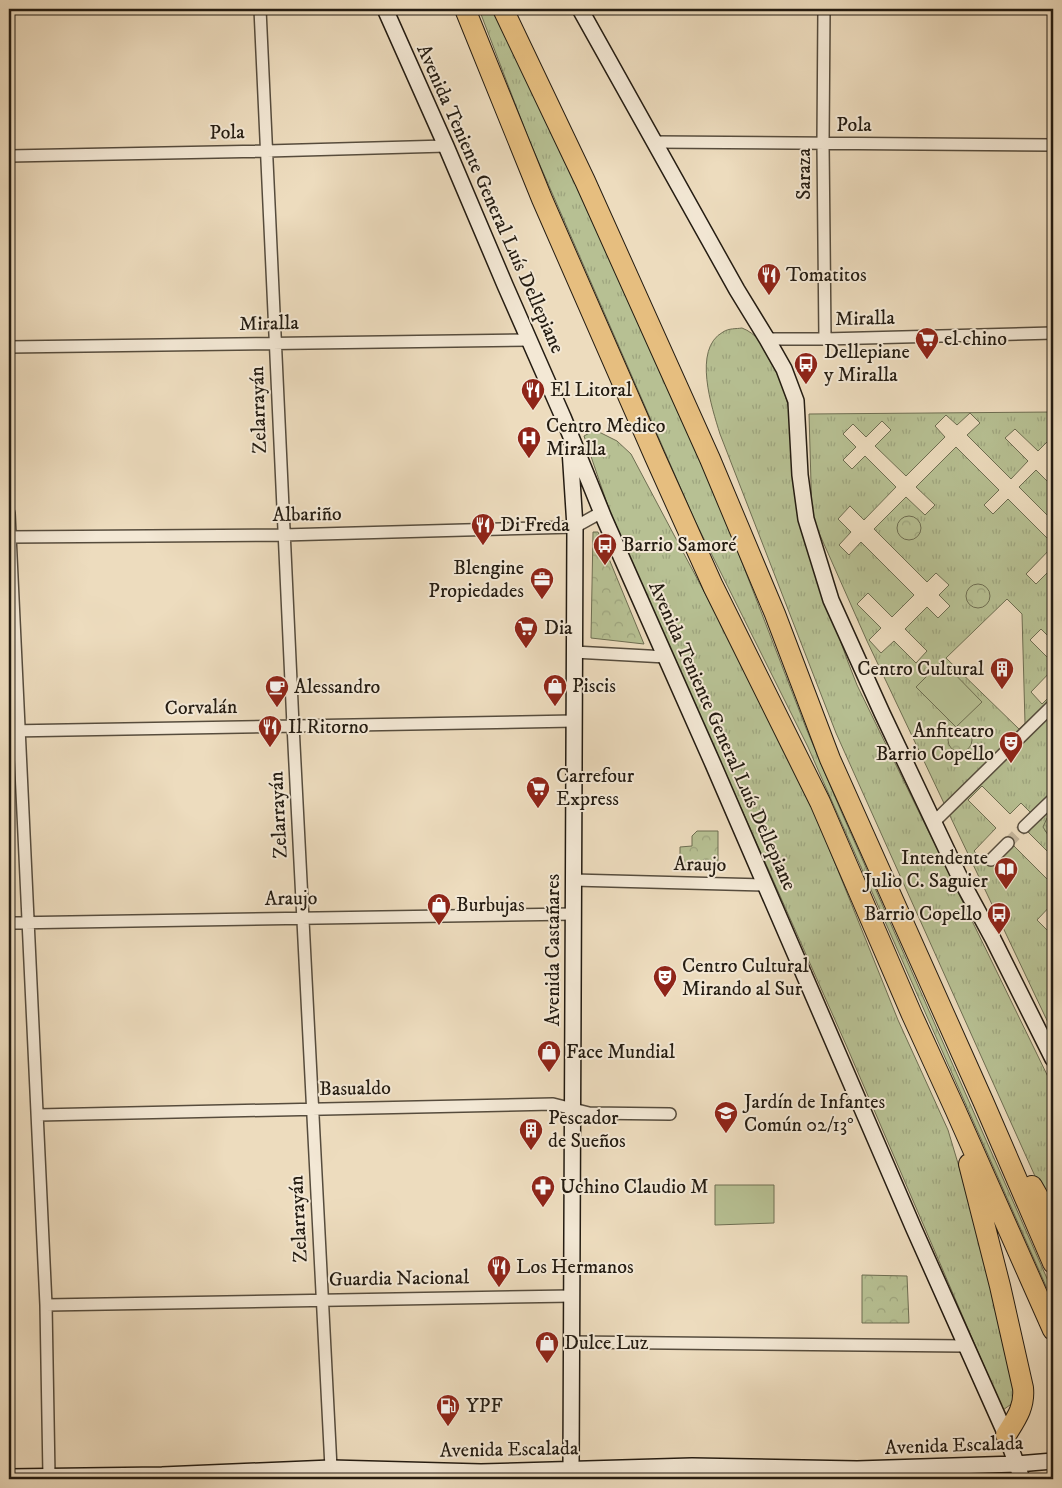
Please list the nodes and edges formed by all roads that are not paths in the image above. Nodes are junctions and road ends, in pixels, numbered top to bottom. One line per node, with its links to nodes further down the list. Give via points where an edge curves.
1 (260, 9): 11 (street, Zelarrayán)
2 (385, 9): 10 (street, Avenida Teniente General Luís Dellepiane)
3 (465, 9): 45 (highway, via 542,199 655,457 713,586 820,802)
4 (503, 9): 43 (highway, via 710,459 830,759)
5 (824, 9): 8 (street, Saraza)
6 (581, 10): 7 (street)
7 (654, 142): 8 (street, Pola); 14 (street)
8 (823, 143): 9 (street, Pola); 15 (street, Saraza)
9 (1053, 145)
10 (446, 146): 11 (street, Pola); 16 (street, Avenida Teniente General Luís Dellepiane)
11 (267, 151): 12 (street, Pola); 17 (street, Zelarrayán)
12 (9, 156)
13 (1053, 333): 15 (street, Miralla)
14 (767, 338): 15 (street, Miralla); 32 (street, via 796,401 806,519 831,600)
15 (825, 339)
16 (529, 340): 17 (street, Miralla); 19 (street, Avenida Teniente General Luís Dellepiane)
17 (275, 343): 18 (street, Miralla); 23 (street, Zelarrayán)
18 (9, 347)
19 (569, 432): 20 (street, Avenida Teniente General Luís Dellepiane); 22 (street, Avenida Castañares)
20 (602, 512): 22 (street, Albariño); 26 (street, Avenida Teniente General Luís Dellepiane)
21 (9, 513): 24 (street)
22 (574, 527): 23 (street, Albariño); 25 (street, Avenida Castañares)
23 (283, 535): 24 (street, Albariño); 29 (street, Zelarrayán)
24 (9, 537): 30 (street)
25 (574, 652): 26 (street); 28 (street, Avenida Castañares)
26 (666, 657): 37 (street, Avenida Teniente General Luís Dellepiane)
27 (1053, 705): 32 (street)
28 (574, 721): 29 (street, Corvalán); 36 (street, Avenida Castañares)
29 (293, 725): 30 (street, Corvalán); 39 (street, Zelarrayán)
30 (14, 731): 41 (street)
31 (1053, 799): 33 (street)
32 (934, 822): 42 (street)
33 (1024, 828)
34 (1008, 843): 35 (street)
35 (991, 860)
36 (573, 880): 37 (street, Araujo); 38 (street, Avenida Castañares)
37 (765, 885): 56 (street, Avenida Teniente General Luís Dellepiane)
38 (573, 914): 39 (street, Araujo); 46 (street, Avenida Castañares)
39 (303, 918): 41 (street, Araujo); 44 (street, Zelarrayán)
40 (9, 923): 41 (street, Araujo)
41 (29, 923): 48 (street)
42 (1053, 1059)
43 (983, 1101): 49 (highway); 50 (highway)
44 (311, 1108): 46 (street, Basualdo, via 553,1104); 48 (street, Basualdo); 52 (street, Zelarrayán)
45 (955, 1108): 54 (highway); 57 (highway, via 1023,1388 1022,1410)
46 (573, 1109): 47 (street, Basualdo, via 589,1113); 51 (street, Avenida Castañares)
47 (670, 1114)
48 (38, 1115): 53 (street)
49 (1053, 1223)
50 (1053, 1263)
51 (572, 1296): 52 (street, Guardia Nacional); 55 (street, Avenida Castañares)
52 (322, 1299): 53 (street, Guardia Nacional); 60 (street, Zelarrayán)
53 (46, 1305): 66 (street)
54 (1053, 1330)
55 (572, 1342): 56 (street); 61 (street, Avenida Castañares)
56 (965, 1346): 57 (street, Avenida Teniente General Luís Dellepiane)
57 (1006, 1435): 59 (street, Avenida Teniente General Luís Dellepiane)
58 (1053, 1461): 59 (street, Avenida Escalada)
59 (1017, 1464): 63 (street, Avenida Escalada); 72 (street, Avenida Teniente General Luís Dellepiane)
60 (330, 1468): 64 (street, Avenida Escalada); 65 (street, Avenida Escalada)
61 (571, 1469): 62 (street, Avenida Escalada); 64 (street, Avenida Escalada)
62 (615, 1469): 63 (street, Avenida Escalada, via 701,1466); 70 (street)
63 (857, 1469): 71 (street, Avenida Escalada)
64 (481, 1472): 69 (street)
65 (162, 1475): 66 (street, Avenida Escalada); 68 (street, Avenida Escalada)
66 (49, 1476): 67 (street, Avenida Escalada)
67 (9, 1477)
68 (189, 1479)
69 (463, 1479)
70 (644, 1479)
71 (811, 1479)
72 (1022, 1479)

